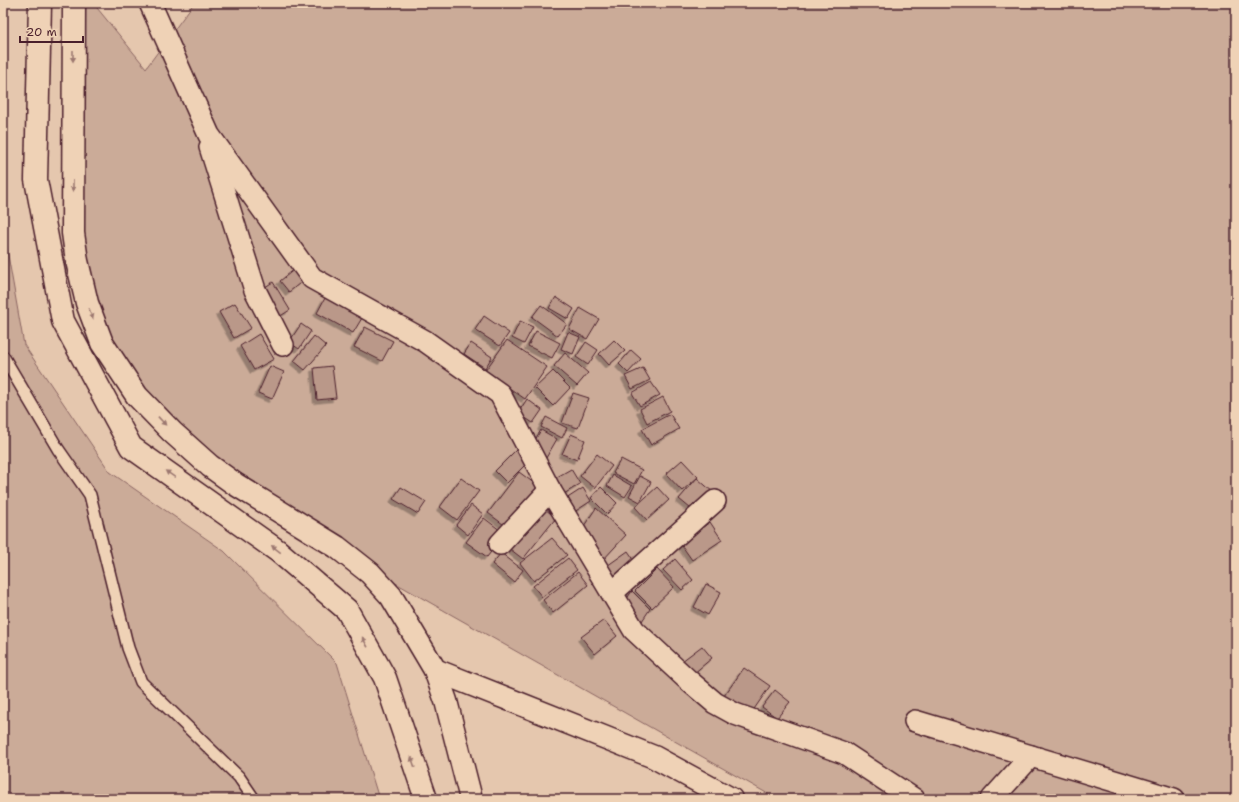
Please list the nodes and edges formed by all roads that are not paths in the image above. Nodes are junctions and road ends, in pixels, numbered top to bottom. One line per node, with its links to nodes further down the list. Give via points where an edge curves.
1 (40, 3): 16 (street, one-way to 1, via 384,678 348,610 278,551 131,446 63,320 36,180)
2 (74, 3): 11 (street, one-way to 11, via 73,233 88,304 102,343 137,396 204,461 235,484 337,547 370,573 391,596)
3 (150, 3): 4 (street)
4 (199, 113): 5 (street, via 256,290); 7 (street, via 209,135 312,278 425,341 500,394)
5 (283, 346)
6 (3, 356): 15 (lane, via 58,449 90,495 128,648 141,682 239,777)
7 (550, 490): 9 (street); 10 (street)
8 (715, 502): 10 (street)
9 (500, 544)
10 (612, 593): 19 (street, via 634,630 715,703 735,714 844,753)
11 (435, 670): 17 (street, via 446,701); 18 (street, via 654,756)
12 (915, 722): 13 (street)
13 (1032, 756): 14 (street); 20 (street)
14 (1130, 793): 21 (street)
15 (254, 799)
16 (426, 799)
17 (471, 799)
18 (731, 799)
19 (914, 799)
20 (992, 799)
21 (1174, 799)

